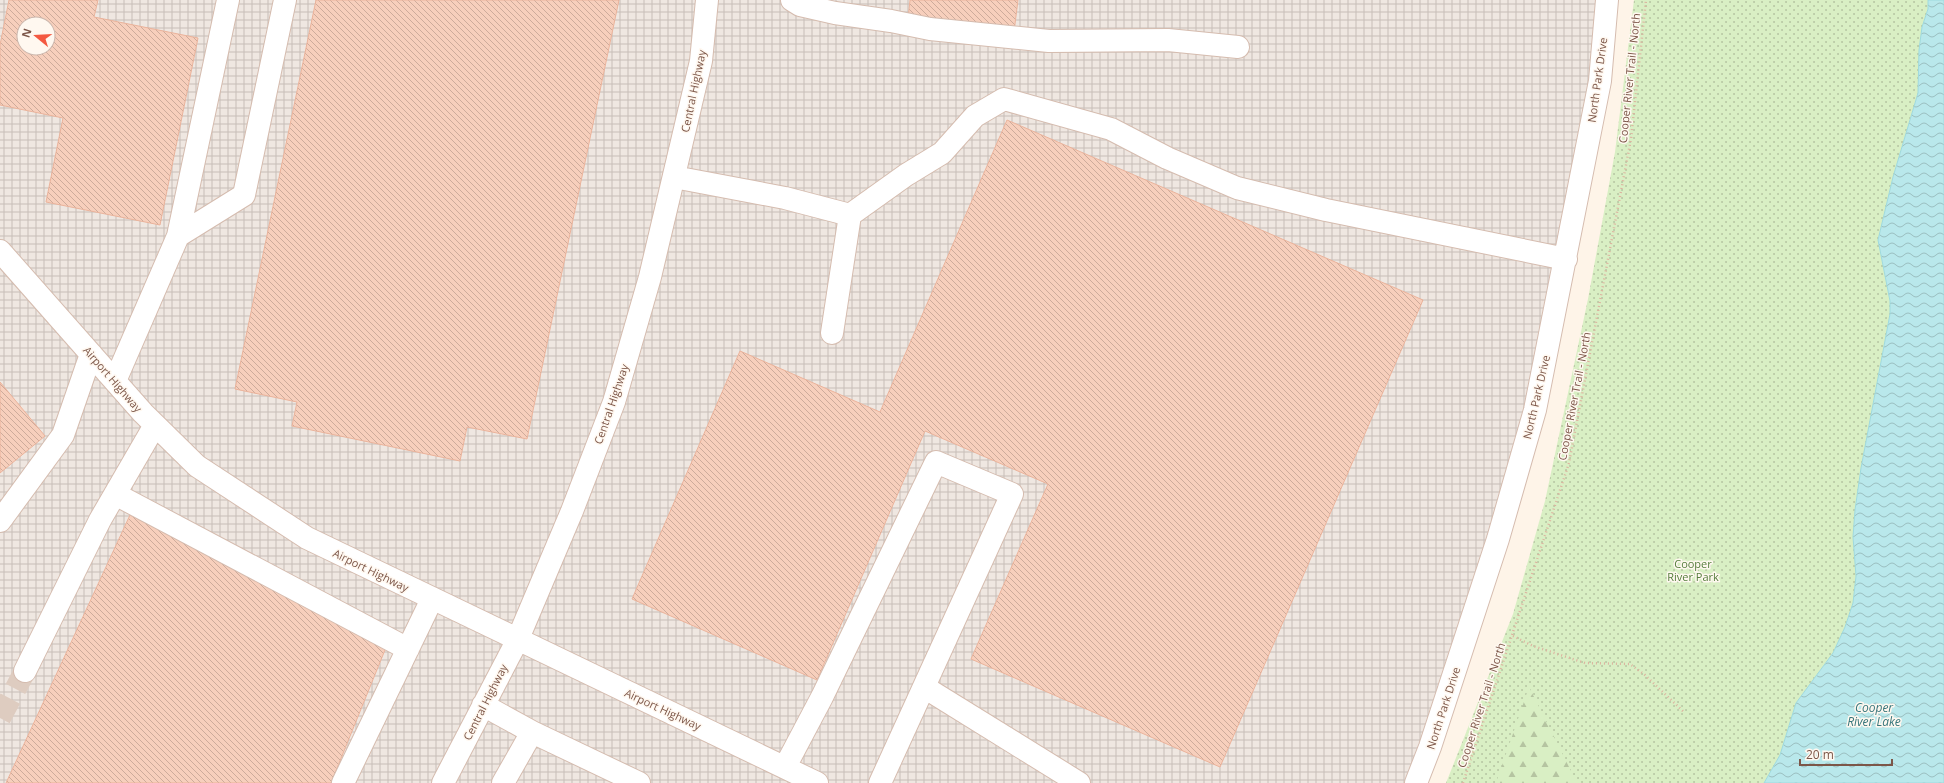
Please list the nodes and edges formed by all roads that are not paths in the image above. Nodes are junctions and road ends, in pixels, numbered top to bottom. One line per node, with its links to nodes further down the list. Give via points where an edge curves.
1 (228, 0): 9 (street)
2 (285, 0): 9 (street, via 244,195)
3 (707, 0): 7 (street, Central Highway, via 701,61)
4 (792, 0): 6 (street, via 800,5 835,13 930,29 1049,41 1168,40)
5 (1607, 0): 11 (street, North Park Drive, via 1600,81)
6 (1238, 47)
7 (674, 177): 8 (street, via 785,198); 19 (street, Central Highway, via 650,277 614,402 572,511)
8 (850, 215): 11 (street, via 906,174 942,153 975,116 1004,99 1111,129 1168,158 1237,188 1326,210); 12 (street)
9 (178, 236): 14 (street)
10 (0, 251): 13 (street, Airport Highway)
11 (1566, 259): 33 (street, North Park Drive, via 1535,410 1498,539)
12 (832, 333)
13 (91, 354): 14 (street, Airport Highway); 17 (street, via 63,435)
14 (115, 381): 15 (street, Airport Highway)
15 (155, 425): 16 (street); 18 (street, Airport Highway, via 197,466 307,538)
16 (114, 494): 20 (street); 21 (street)
17 (0, 521)
18 (432, 599): 19 (street, Airport Highway); 20 (street)
19 (517, 641): 23 (street, Central Highway); 25 (street, Airport Highway)
20 (408, 649): 26 (street)
21 (25, 671)
22 (924, 687): 25 (street, via 1012,494 936,462); 31 (street); 32 (street)
23 (483, 705): 24 (street); 27 (street, Central Highway)
24 (532, 732): 28 (street); 29 (street)
25 (786, 767): 30 (street, Airport Highway)
26 (344, 783)
27 (443, 783)
28 (503, 783)
29 (639, 783)
30 (817, 783)
31 (880, 783)
32 (1079, 783)
33 (1416, 783)

